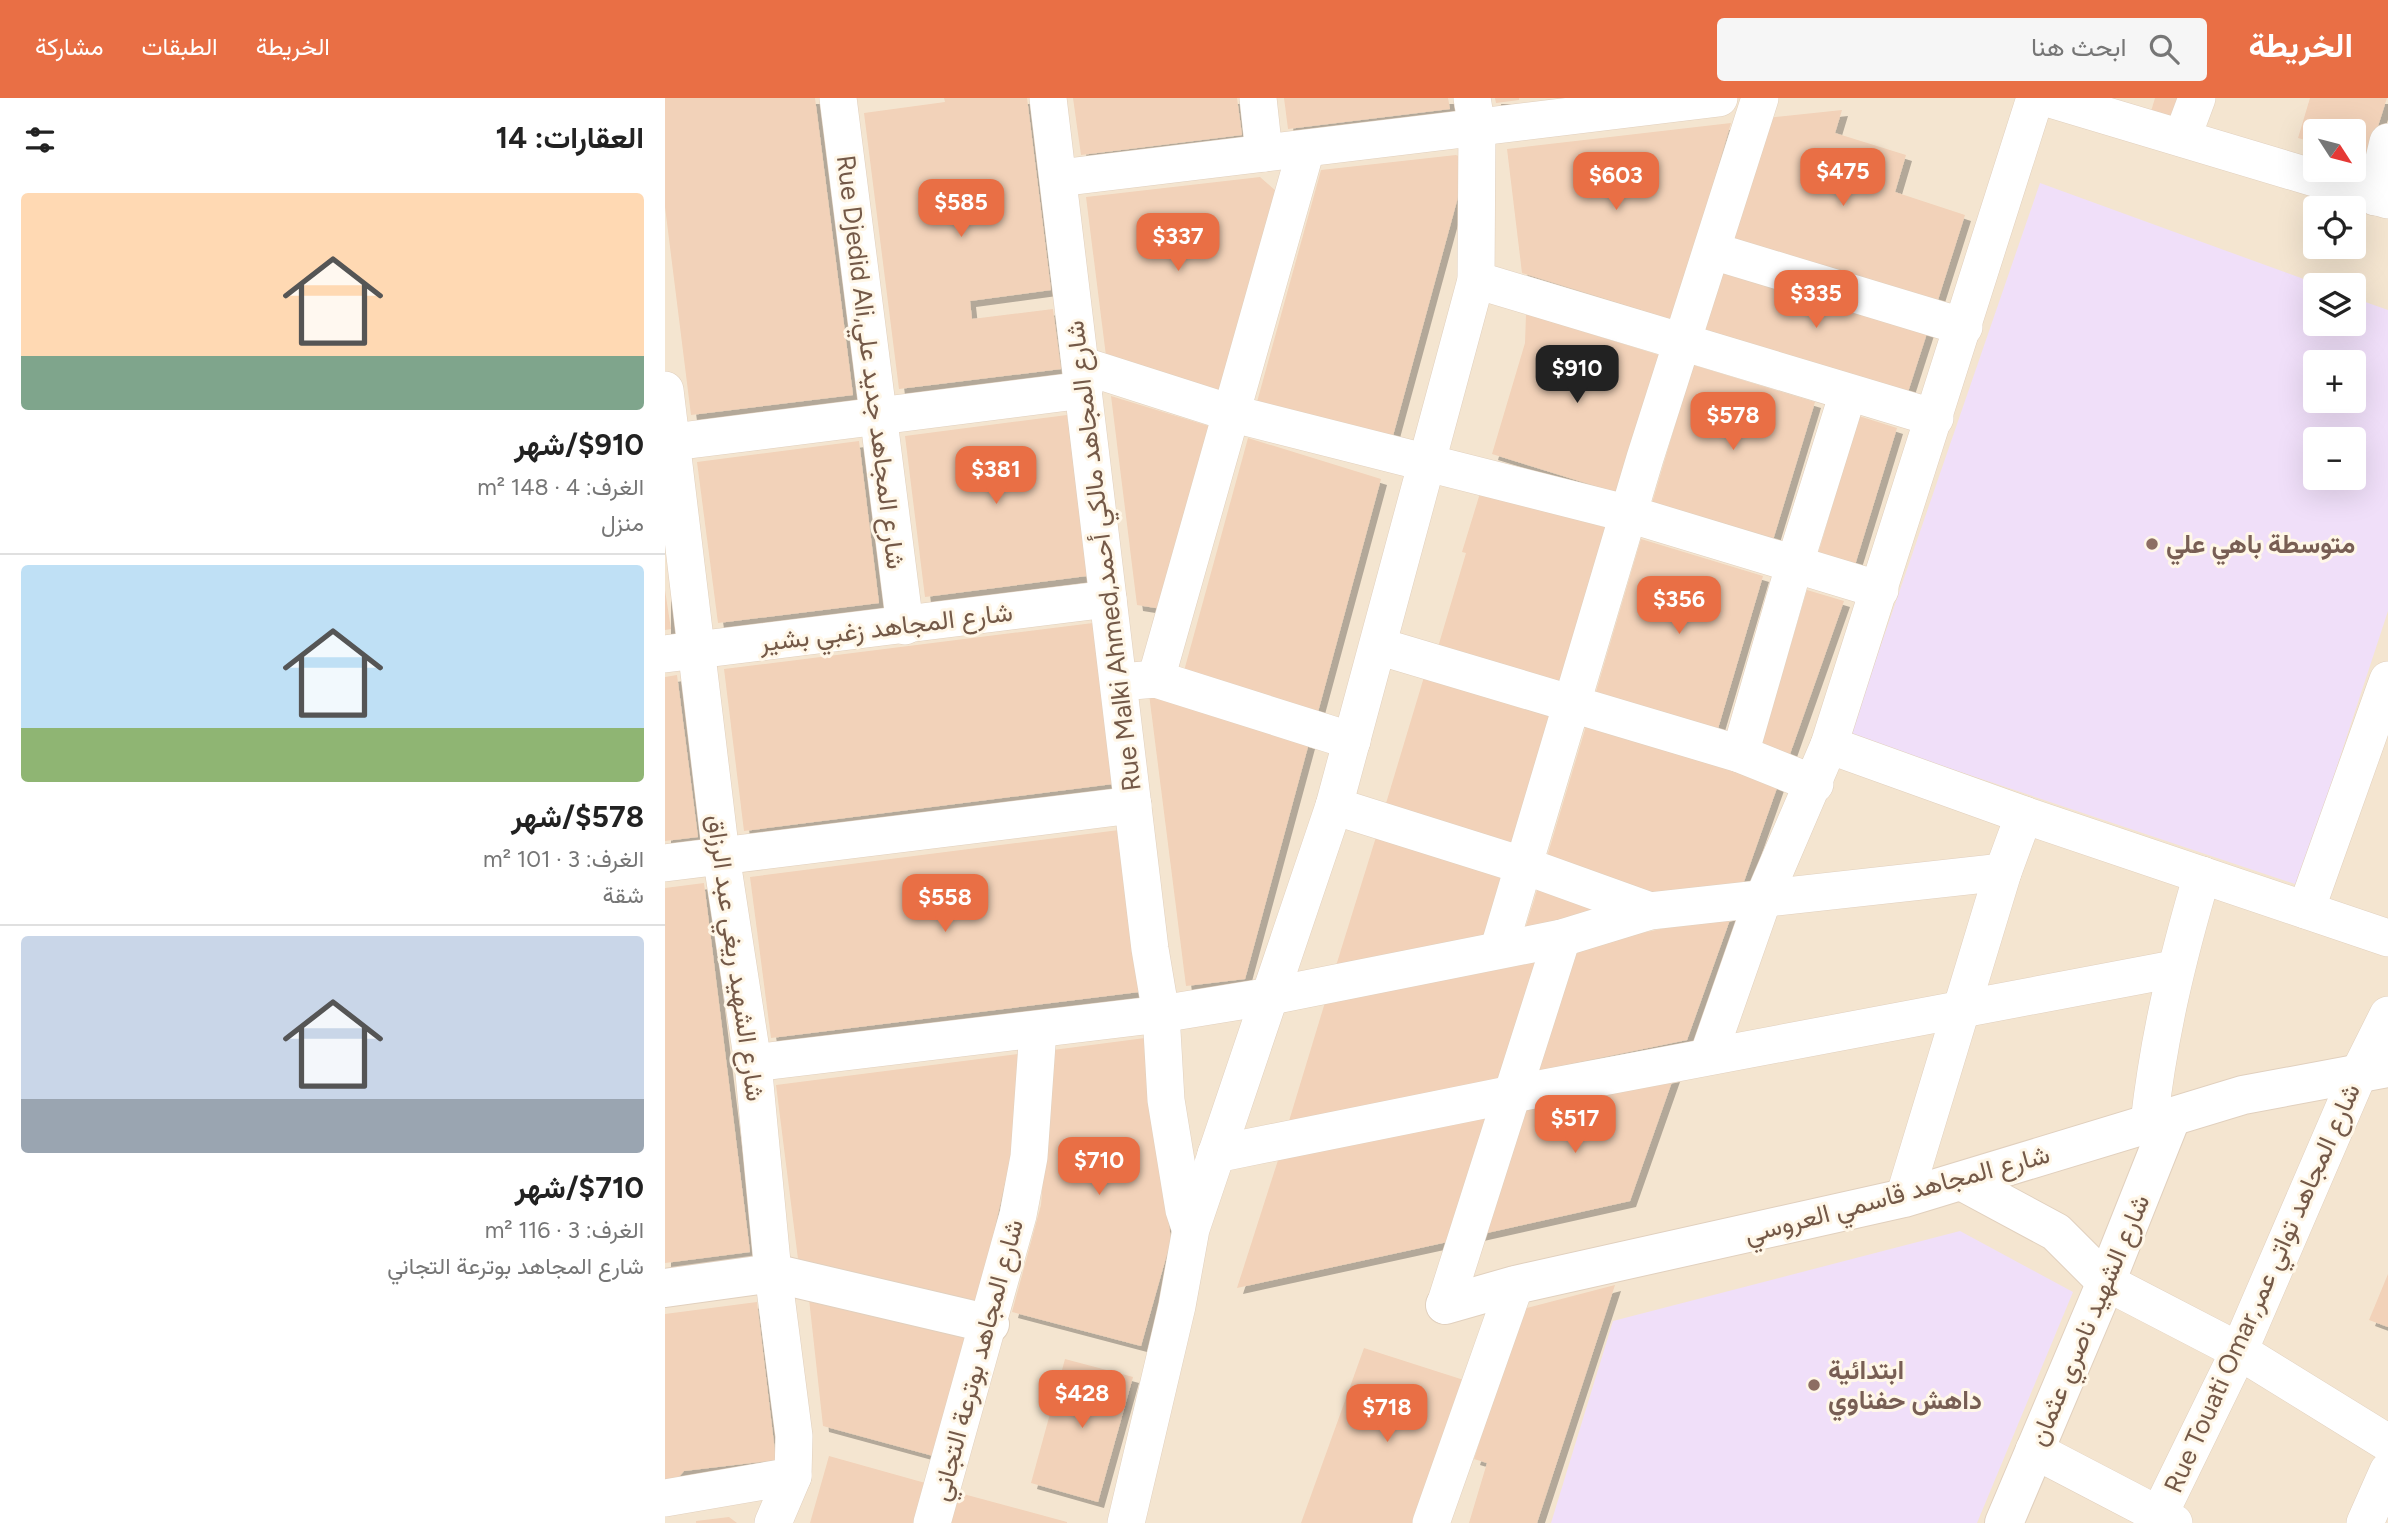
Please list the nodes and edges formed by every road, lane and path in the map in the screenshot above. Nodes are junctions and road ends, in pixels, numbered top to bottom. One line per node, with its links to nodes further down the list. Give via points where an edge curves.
1 (838, 98): 24 (street, Rue Djedid Ali,شارع المجاهد جديد علي)
2 (1048, 98): 14 (street, Rue Malki Ahmed,شارع المجاهد مالكي أحمد)
3 (1258, 98): 13 (street)
4 (1760, 98): 16 (street)
5 (2035, 98): 18 (street)
6 (2047, 98): 10 (street)
7 (2197, 98): 10 (street)
8 (1696, 99): 9 (street)
9 (1474, 113): 12 (street); 17 (street)
10 (2182, 138): 15 (street)
11 (2388, 142): 15 (street)
12 (1306, 149): 13 (street); 23 (street)
13 (1264, 153): 14 (street)
14 (1059, 178): 20 (street, Rue Malki Ahmed,شارع المجاهد مالكي أحمد)
15 (2381, 199)
16 (1713, 251): 18 (street); 19 (street)
17 (1476, 279): 19 (street); 27 (street)
18 (1964, 327): 25 (street)
19 (1682, 344): 22 (street); 28 (street)
20 (1082, 378): 23 (street); 24 (street); 31 (street, Rue Malki Ahmed,شارع المجاهد مالكي أحمد)
21 (665, 390): 26 (street, شارع الشهيد ريغي عبد الرزاق)
22 (1848, 393): 25 (street); 29 (street)
23 (1234, 414): 27 (street); 35 (street)
24 (878, 416): 26 (street); 32 (street, Rue Djedid Ali,شارع المجاهد جديد علي)
25 (1935, 418): 30 (street)
26 (673, 442): 34 (street, شارع الشهيد ريغي عبد الرزاق)
27 (1428, 463): 28 (street); 33 (street)
28 (1629, 514): 29 (street); 38 (street)
29 (1794, 566): 30 (street); 41 (street)
30 (1880, 590): 40 (street)
31 (1108, 599): 32 (street, شارع المجاهد زغبي بشير); 37 (street, Rue Malki Ahmed,شارع المجاهد مالكي أحمد)
32 (905, 626): 34 (street, شارع المجاهد زغبي بشير)
33 (1377, 646): 38 (street); 39 (street)
34 (681, 653): 47 (street, شارع الشهيد ريغي عبد الرزاق)
35 (1156, 679): 37 (street); 39 (street)
36 (2388, 680): 42 (street)
37 (1119, 682): 44 (street, Rue Malki Ahmed,شارع المجاهد مالكي أحمد)
38 (1571, 705): 41 (street); 49 (street)
39 (1352, 741): 45 (street)
40 (1829, 745): 43 (street); 46 (street)
41 (1740, 754): 43 (street)
42 (2376, 755): 53 (street)
43 (1815, 784): 52 (street)
44 (1133, 805): 47 (street); 61 (street, Rue Malki Ahmed,شارع المجاهد مالكي أحمد)
45 (1334, 806): 49 (street); 59 (street)
46 (2024, 815): 50 (street); 51 (street)
47 (721, 855): 48 (street); 65 (street, شارع الشهيد ريغي عبد الرزاق)
48 (665, 863)
49 (1525, 866): 54 (street); 57 (street)
50 (2003, 872): 52 (street); 60 (street)
51 (2202, 875): 53 (street); 58 (street, شارع الشهيد ناصري عثمان)
52 (1763, 899): 54 (street); 64 (street)
53 (2306, 910): 56 (street)
54 (1650, 911): 55 (street)
55 (1562, 937): 57 (street); 67 (street)
56 (2388, 938)
57 (1499, 948): 59 (street)
58 (2174, 969): 60 (street); 68 (street, شارع الشهيد ناصري عثمان, via 2157,1052)
59 (1271, 996): 61 (street); 69 (street)
60 (1963, 1007): 64 (street); 71 (street)
61 (1161, 1014): 63 (street); 72 (street, Rue Malki Ahmed,شارع المجاهد مالكي أحمد, via 1166,1100)
62 (2388, 1014): 66 (street, Rue Touati Omar,شارع المجاهد تواتي عمر)
63 (1038, 1030): 65 (street); 78 (street, شارع المجاهد بوترعة التجاني, via 1029,1157)
64 (1707, 1056): 67 (street)
65 (753, 1063): 73 (street, شارع الشهيد ريغي عبد الرزاق)
66 (2373, 1072): 68 (street, شارع المجاهد قاسمي العروسي, via 2243,1095); 79 (street, Rue Touati Omar,شارع المجاهد تواتي عمر)
67 (1513, 1094): 69 (street); 77 (street)
68 (2161, 1120): 70 (street, شارع المجاهد قاسمي العروسي); 74 (street, شارع الشهيد ناصري عثمان)
69 (1216, 1154): 72 (street)
70 (1963, 1182): 71 (street, شارع المجاهد قاسمي العروسي); 74 (street, via 2056,1232)
71 (1904, 1198): 75 (street, شارع المجاهد قاسمي العروسي)
72 (1191, 1229): 88 (street)
73 (773, 1273): 76 (street); 78 (street); 83 (street, شارع الشهيد ريغي عبد الرزاق, via 795,1436)
74 (2106, 1282): 79 (street); 81 (street, شارع الشهيد ناصري عثمان)
75 (1515, 1285): 77 (street, شارع المجاهد قاسمي العروسي); 89 (street)
76 (665, 1288)
77 (1445, 1306)
78 (990, 1324): 87 (street, شارع المجاهد بوترعة التجاني)
79 (2239, 1351): 80 (street); 85 (street, Rue Touati Omar,شارع المجاهد تواتي عمر)
80 (2388, 1443)
81 (2034, 1450): 85 (street); 90 (street, شارع الشهيد ناصري عثمان)
82 (2388, 1472): 91 (street)
83 (793, 1476): 84 (street); 86 (street, شارع الشهيد ريغي عبد الرزاق)
84 (665, 1498)
85 (2163, 1520)
86 (773, 1523)
87 (932, 1523)
88 (1126, 1523)
89 (1431, 1523)
90 (2004, 1523)
91 (2365, 1523)

